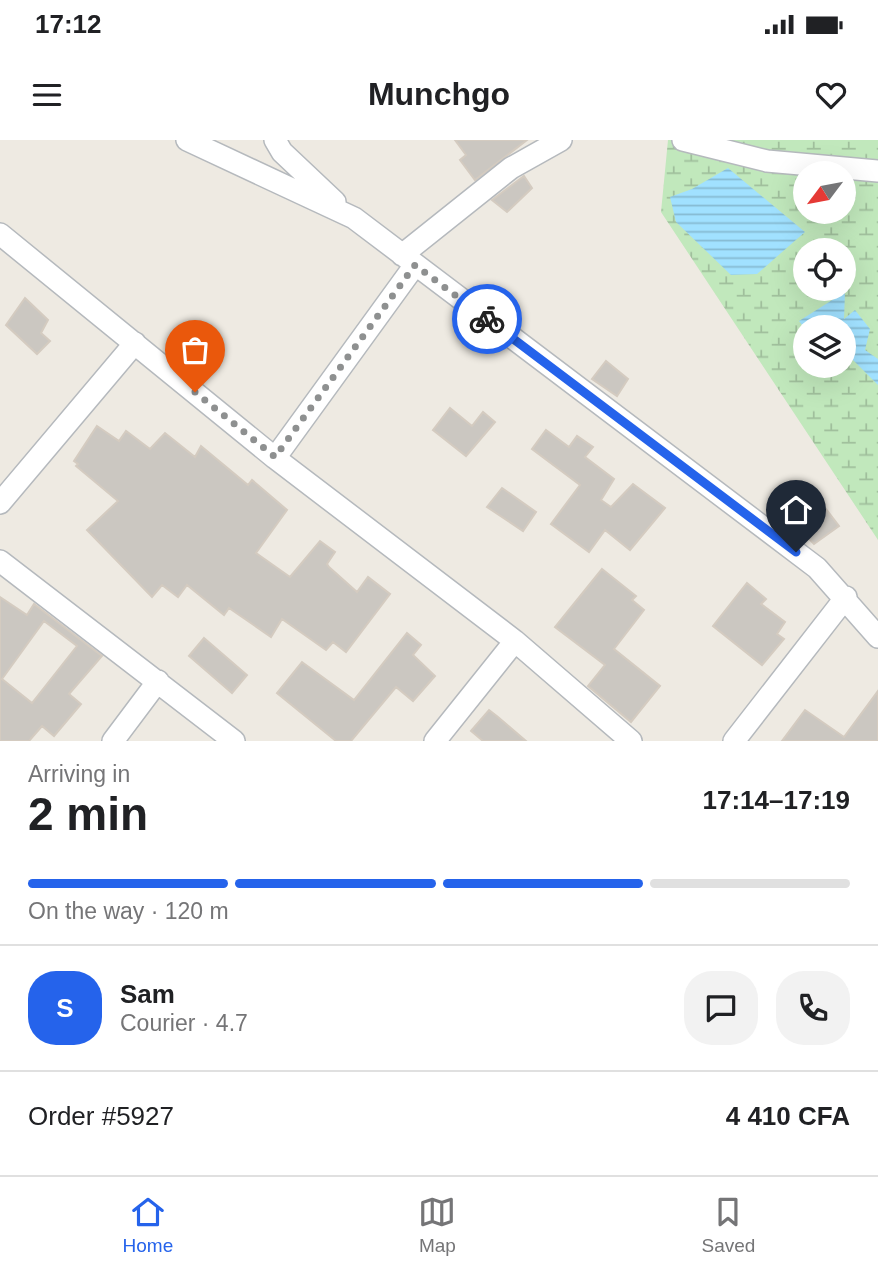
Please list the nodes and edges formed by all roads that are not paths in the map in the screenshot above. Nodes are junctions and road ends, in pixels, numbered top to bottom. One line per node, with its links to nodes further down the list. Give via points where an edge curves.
1 (187, 140): 6 (street)
2 (561, 140): 8 (street, via 511,168)
3 (683, 140): 5 (street, via 767,161)
4 (284, 144): 6 (street)
5 (878, 171)
6 (349, 215): 8 (street)
7 (0, 234): 9 (street)
8 (409, 260): 10 (street); 13 (street, via 817,568)
9 (135, 343): 10 (street); 11 (street)
10 (275, 457): 15 (street)
11 (0, 503)
12 (0, 561): 16 (street)
13 (846, 597): 14 (street); 21 (street)
14 (878, 637)
15 (515, 641): 19 (street); 20 (street)
16 (158, 681): 17 (street); 18 (street)
17 (113, 741)
18 (234, 741)
19 (435, 741)
20 (631, 741)
21 (734, 741)

